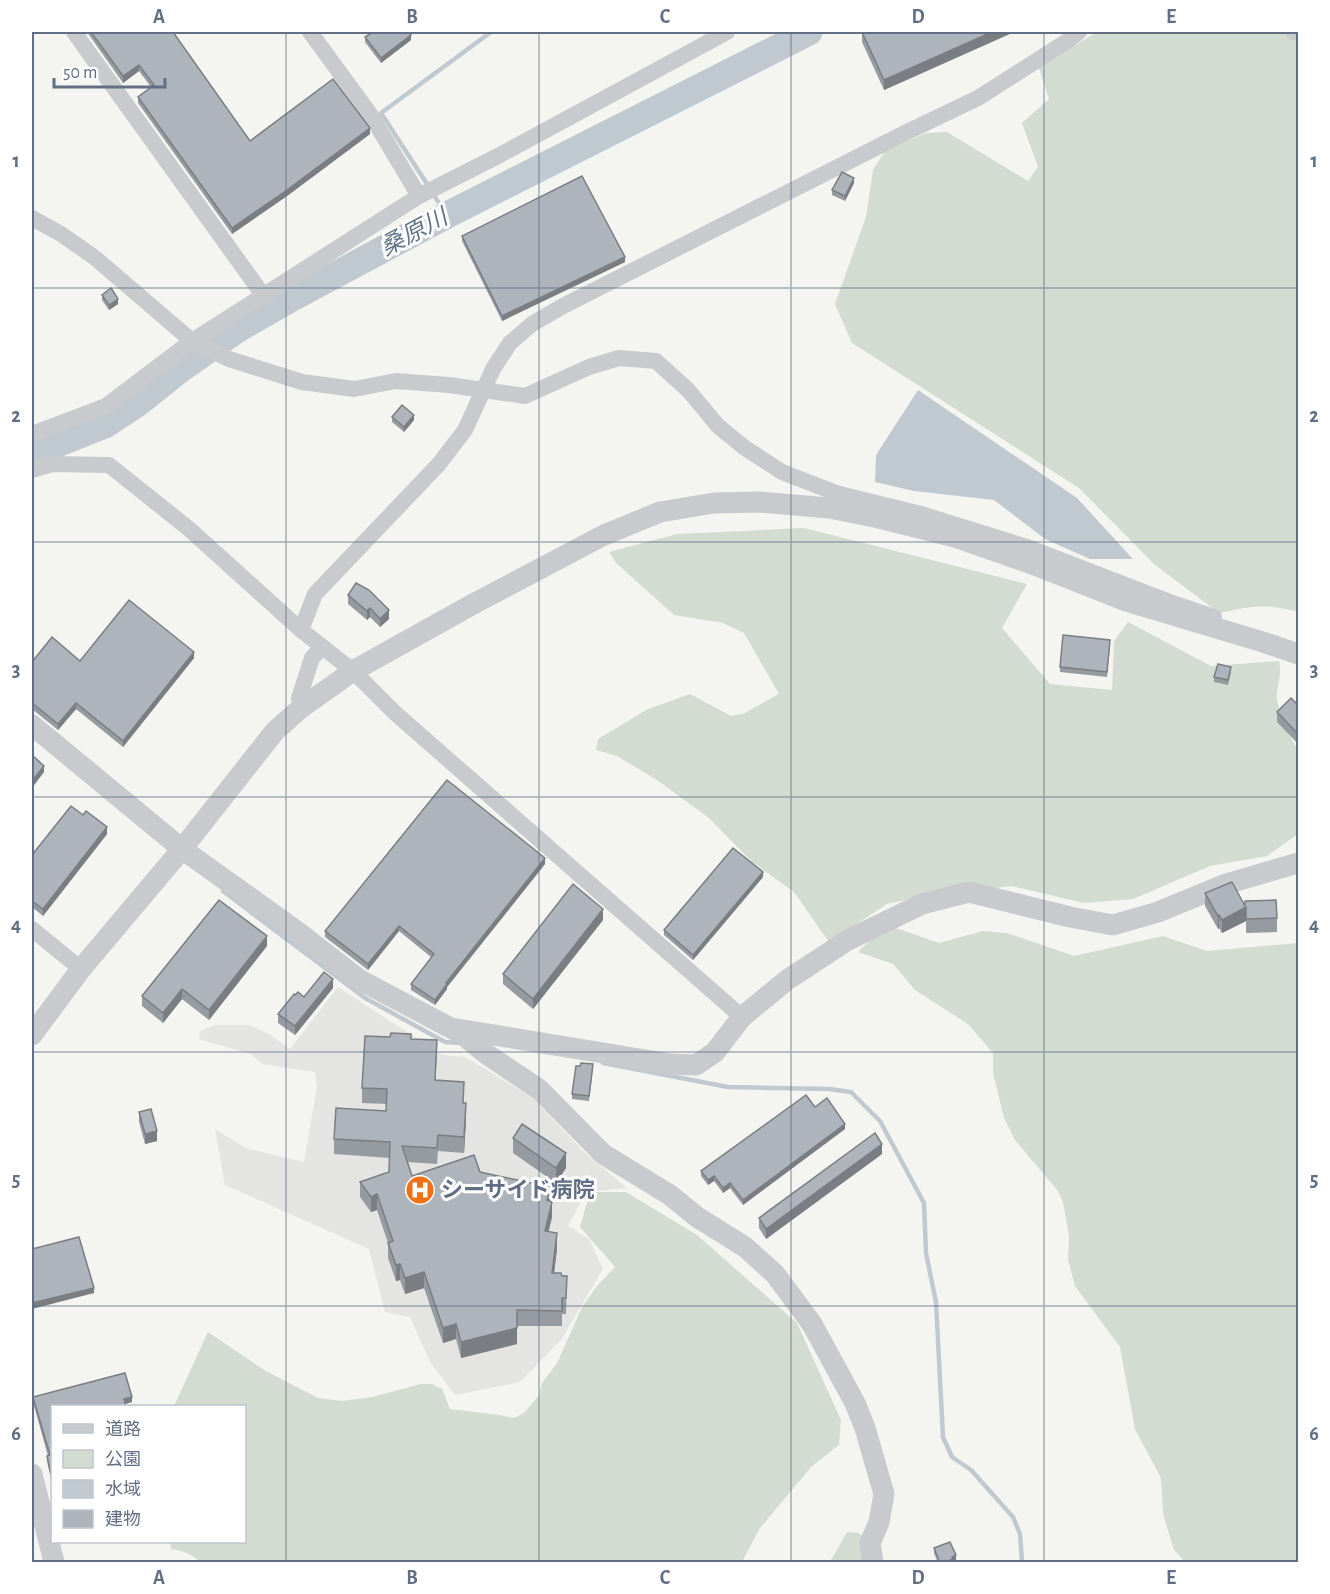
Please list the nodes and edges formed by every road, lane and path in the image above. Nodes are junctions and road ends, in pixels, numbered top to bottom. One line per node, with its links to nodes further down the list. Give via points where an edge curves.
1 (74, 32): 9 (street)
2 (310, 32): 7 (street, via 370,114)
3 (727, 32): 7 (street)
4 (1078, 32): 11 (street, via 978,98 532,324 510,343)
5 (1293, 32): 6 (street)
6 (1299, 33)
7 (419, 196): 9 (street)
8 (32, 218): 10 (street, via 94,257)
9 (263, 296): 10 (street)
10 (192, 341): 11 (street, via 229,359 312,384 354,389 396,381); 12 (street, via 106,406)
11 (484, 391): 14 (street, via 465,429 439,464 315,594); 15 (street, via 525,396 619,358 656,361 688,390 718,426 782,472 836,493 1027,547 1248,628)
12 (32, 434)
13 (32, 470): 14 (street, via 52,464 109,465 188,528)
14 (302, 630): 16 (street)
15 (1263, 642): 17 (street); 18 (street, via 1126,601 955,537 829,508 714,503 660,512 604,535)
16 (322, 647): 18 (street); 19 (street, via 312,658 299,698)
17 (1299, 654)
18 (353, 671): 19 (street); 25 (street, via 395,713)
19 (301, 708): 21 (street, via 275,730)
20 (32, 725): 21 (street)
21 (176, 857): 24 (street); 26 (street, via 298,932 360,980)
22 (1299, 862): 25 (street, via 1113,925 969,892 922,904 848,940 787,980)
23 (32, 929): 24 (street)
24 (81, 969): 27 (street)
25 (742, 1017): 26 (street, via 715,1052 696,1065)
26 (456, 1031): 30 (street, via 540,1090 603,1154 745,1247 775,1274 812,1324 865,1428 884,1494 870,1543)
27 (32, 1033)
28 (32, 1474): 29 (street)
29 (54, 1563)
30 (873, 1563)

